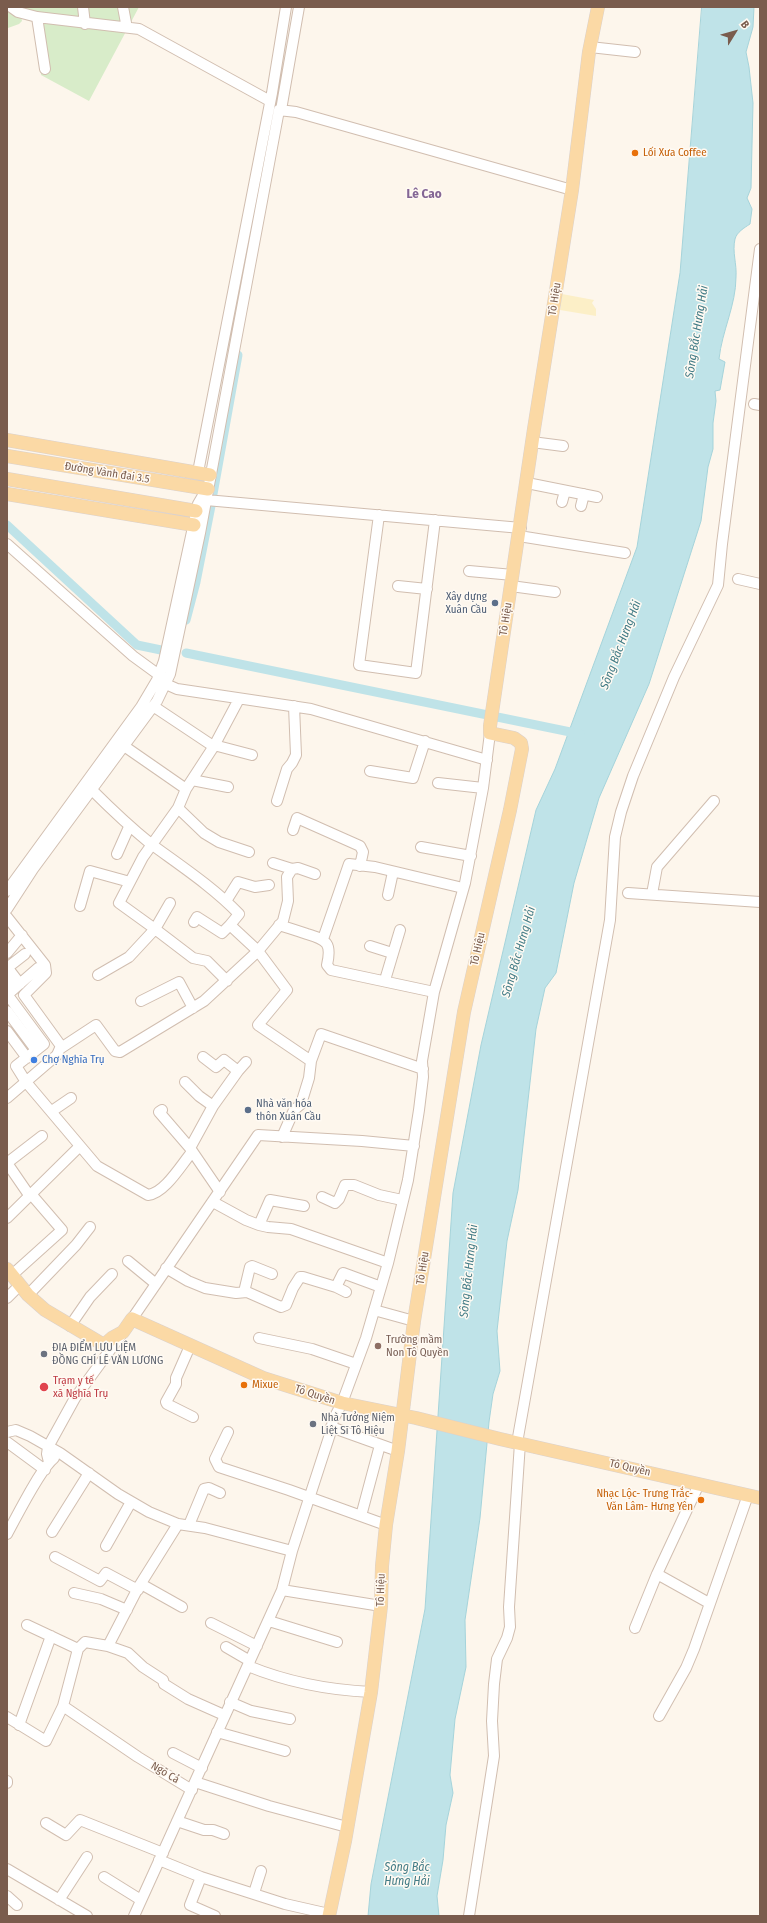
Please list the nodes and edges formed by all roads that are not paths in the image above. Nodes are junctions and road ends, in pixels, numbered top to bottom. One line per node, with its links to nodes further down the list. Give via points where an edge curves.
1 (11, 7): 7 (street, via 18,12)
2 (83, 7): 8 (street)
3 (123, 7): 9 (street, via 126,23)
4 (286, 7): 13 (street)
5 (298, 7): 14 (street)
6 (598, 7): 10 (main road, Tô Hiệu)
7 (37, 17): 8 (street); 12 (street)
8 (85, 24): 9 (street)
9 (123, 27): 13 (street, via 139,29)
10 (590, 47): 11 (street); 15 (main road, Tô Hiệu)
11 (635, 52)
12 (45, 69)
13 (270, 101): 14 (street)
14 (275, 114): 15 (street, via 303,114); 23 (street)
15 (572, 190): 18 (main road, Tô Hiệu)
16 (760, 249): 183 (street, via 718,585 674,677 633,776 614,838 610,920)
17 (7, 440): 19 (main road)
18 (532, 442): 20 (street); 26 (main road, Tô Hiệu)
19 (35, 445): 22 (main road); 23 (main road)
20 (563, 446)
21 (7, 456): 22 (main road, Đường Vành đai 3.5)
22 (33, 460): 25 (main road); 30 (main road, Đường Vành đai 3.5)
23 (204, 474): 30 (street)
24 (7, 479): 25 (main road, Đường Vành đai 3.5)
25 (29, 482): 31 (main road); 35 (main road, Đường Vành đai 3.5)
26 (527, 483): 27 (street); 39 (main road, Tô Hiệu)
27 (565, 491): 29 (street); 33 (street)
28 (7, 494): 31 (main road)
29 (584, 494): 32 (street); 34 (street)
30 (207, 495): 35 (street, via 201,498); 36 (street); 49 (street, via 170,674)
31 (27, 497): 38 (main road)
32 (597, 497)
33 (562, 502)
34 (581, 506)
35 (196, 511): 38 (street)
36 (379, 515): 37 (street); 47 (street, via 358,665 416,673)
37 (435, 520): 39 (street); 47 (street)
38 (194, 525): 49 (street)
39 (520, 532): 41 (street); 44 (main road, Tô Hiệu)
40 (7, 544): 49 (street)
41 (625, 553)
42 (469, 571): 44 (street)
43 (738, 579): 45 (street)
44 (512, 581): 48 (street); 53 (main road, Tô Hiệu)
45 (760, 584)
46 (398, 586): 47 (street)
47 (427, 589)
48 (555, 592)
49 (161, 680): 50 (street, via 177,689); 51 (street); 63 (street)
50 (239, 699): 52 (street); 56 (street)
51 (153, 706): 55 (street); 56 (street)
52 (294, 706): 54 (street); 66 (street, via 296,755 287,769)
53 (490, 730): 58 (street); 170 (main road, Tô Hiệu, via 514,738 521,743 522,749 464,1012)
54 (425, 741): 58 (street); 59 (street, via 414,778)
55 (124, 746): 63 (street); 65 (street)
56 (214, 746): 57 (street); 60 (street)
57 (252, 755)
58 (487, 760): 64 (street)
59 (370, 771)
60 (192, 780): 62 (street); 65 (street)
61 (438, 783): 64 (street)
62 (228, 787)
63 (88, 788): 69 (street); 84 (street); 92 (street)
64 (484, 788): 75 (street)
65 (186, 789): 68 (street)
66 (277, 801)
67 (714, 801): 86 (street, via 658,867)
68 (178, 808): 71 (street); 73 (street, via 204,833 219,842)
69 (129, 826): 71 (street); 74 (street)
70 (293, 830): 77 (street, via 296,818 360,846 363,852)
71 (151, 844): 81 (street); 88 (street)
72 (421, 847): 75 (street)
73 (249, 852)
74 (117, 854)
75 (471, 856): 83 (street)
76 (273, 863): 78 (street)
77 (360, 866): 79 (street); 100 (street, via 349,864)
78 (292, 869): 80 (street, via 298,868); 96 (street, via 286,883 288,902)
79 (393, 872): 83 (street); 87 (street)
80 (315, 874)
81 (130, 882): 91 (street, via 85,870); 97 (street, via 119,903)
82 (269, 885): 88 (street, via 255,887 238,882)
83 (463, 888): 113 (street)
84 (7, 891)
85 (628, 893): 86 (street)
86 (652, 894): 89 (street)
87 (388, 895)
88 (226, 901): 95 (street, via 239,914)
89 (760, 902)
90 (170, 903): 97 (street)
91 (80, 906)
92 (7, 909)
93 (7, 916): 99 (street)
94 (194, 922): 95 (street, via 197,917 222,933)
95 (230, 925): 102 (street)
96 (279, 925): 100 (street); 102 (street)
97 (155, 930): 108 (street, via 129,957); 111 (street, via 193,958 207,961)
98 (400, 930): 104 (street)
99 (22, 936): 103 (street); 114 (street, via 43,961 46,973)
100 (323, 939): 110 (street, via 328,947 328,968)
101 (370, 946): 104 (street)
102 (258, 951): 111 (street); 128 (street, via 287,990 258,1025)
103 (7, 953)
104 (392, 953): 110 (street)
105 (25, 954): 106 (street)
106 (7, 968): 112 (street)
107 (38, 968): 112 (street)
108 (98, 974)
109 (7, 980): 112 (street)
110 (385, 980): 113 (street)
111 (227, 981): 116 (street)
112 (11, 991): 117 (street)
113 (434, 992): 130 (street)
114 (24, 996): 117 (street); 124 (street, via 59,1041)
115 (141, 1001): 116 (street, via 179,982)
116 (193, 1008): 124 (street, via 120,1052 115,1051 96,1025)
117 (11, 1011): 118 (street); 119 (street)
118 (26, 1020): 119 (street); 121 (street)
119 (18, 1026): 120 (street); 122 (street)
120 (8, 1032): 123 (street)
121 (36, 1032): 122 (street); 125 (street, via 44,1044)
122 (27, 1039): 123 (street); 125 (street)
123 (18, 1046): 127 (street)
124 (61, 1048): 132 (street, via 57,1055)
125 (36, 1050): 127 (street)
126 (203, 1057): 131 (street, via 216,1067 224,1060)
127 (27, 1058): 132 (street, via 16,1066)
128 (311, 1061): 130 (street, via 322,1034); 140 (street, via 310,1078 301,1104 294,1110)
129 (246, 1062): 131 (street)
130 (422, 1069): 142 (street)
131 (238, 1071): 136 (street)
132 (26, 1082): 134 (street); 138 (street)
133 (185, 1082): 136 (street)
134 (7, 1098)
135 (71, 1098): 138 (street)
136 (213, 1106): 143 (street)
137 (162, 1110): 143 (street, via 159,1112)
138 (52, 1111): 141 (street)
139 (42, 1136): 144 (street)
140 (282, 1137): 142 (street, via 362,1140); 145 (street, via 258,1135)
141 (80, 1146): 143 (street, via 97,1166 148,1195 161,1191); 146 (street)
142 (414, 1146): 148 (street)
143 (191, 1150): 145 (street)
144 (7, 1163): 146 (street)
145 (220, 1192): 149 (street)
146 (30, 1194): 151 (street); 160 (street, via 62,1230)
147 (322, 1197): 148 (street, via 336,1203 345,1185 354,1185 379,1195)
148 (402, 1200): 155 (street)
149 (213, 1202): 152 (street); 156 (street)
150 (304, 1206): 152 (street, via 270,1200)
151 (7, 1218)
152 (259, 1225): 155 (street, via 291,1229)
153 (90, 1227): 159 (street)
154 (128, 1261): 162 (street)
155 (388, 1262): 164 (street)
156 (166, 1268): 162 (street); 165 (street, via 205,1288)
157 (112, 1274): 171 (street, via 90,1297)
158 (272, 1274): 165 (street, via 250,1267)
159 (47, 1276): 160 (street); 161 (street)
160 (17, 1281): 167 (street); 171 (main road, via 45,1310)
161 (55, 1282)
162 (156, 1284): 169 (street)
163 (336, 1287): 164 (street, via 342,1273); 165 (street, via 300,1277 283,1307); 166 (street)
164 (381, 1287): 168 (street)
165 (244, 1292)
166 (346, 1292)
167 (7, 1298)
168 (374, 1310): 170 (street); 175 (street)
169 (132, 1319): 173 (main road, Tô Quyền); 174 (main road, via 123,1332 112,1338)
170 (414, 1321): 177 (main road, Tô Hiệu)
171 (70, 1326): 174 (main road)
172 (259, 1338): 175 (street, via 312,1348)
173 (190, 1346): 176 (main road, Tô Quyền, via 263,1378); 178 (street, via 176,1378 176,1384 166,1402)
174 (107, 1348): 185 (street)
175 (356, 1364): 176 (street)
176 (342, 1403): 177 (main road, Tô Quyền); 179 (street)
177 (402, 1415): 183 (main road, Tô Quyền); 186 (main road, Tô Hiệu)
178 (193, 1417)
179 (331, 1427): 184 (street); 192 (street)
180 (7, 1432): 185 (street, via 23,1432)
181 (228, 1432): 192 (street, via 215,1459 219,1467)
182 (7, 1442): 188 (street)
183 (519, 1443): 190 (main road, Tô Quyền); 256 (street, via 510,1627 497,1659 492,1721 494,1756)
184 (380, 1445): 186 (street); 195 (street)
185 (48, 1447): 187 (street); 188 (street)
186 (398, 1451): 198 (main road, Tô Hiệu)
187 (60, 1453): 188 (street); 189 (street)
188 (47, 1466): 200 (street)
189 (89, 1474): 194 (street); 199 (street)
190 (700, 1484): 193 (main road, Tô Quyền); 204 (street)
191 (220, 1493): 197 (street, via 209,1488 204,1489)
192 (309, 1496): 195 (street); 202 (street)
193 (754, 1496): 208 (street)
194 (131, 1502): 196 (street); 201 (street)
195 (361, 1516): 198 (street)
196 (178, 1524): 197 (street); 205 (street)
197 (189, 1525): 202 (street)
198 (386, 1525): 209 (main road, Tô Hiệu)
199 (52, 1532)
200 (7, 1534)
201 (106, 1546)
202 (292, 1551): 206 (street)
203 (55, 1557): 205 (street, via 100,1581 106,1573)
204 (657, 1574): 208 (street); 215 (street)
205 (139, 1587): 210 (street); 211 (street)
206 (282, 1590): 209 (street); 212 (street)
207 (74, 1593): 211 (street, via 101,1599)
208 (709, 1603): 227 (street, via 686,1668)
209 (381, 1606): 223 (main road, Tô Hiệu)
210 (182, 1607)
211 (127, 1610): 218 (street)
212 (269, 1620): 217 (street); 219 (street)
213 (211, 1623): 219 (street)
214 (27, 1625): 216 (street)
215 (635, 1628)
216 (51, 1636): 221 (street); 230 (street)
217 (337, 1642)
218 (108, 1646): 221 (street, via 85,1642); 226 (street, via 128,1653 163,1680 164,1684 188,1699)
219 (257, 1646): 222 (street)
220 (226, 1647): 222 (street)
221 (78, 1649): 225 (street)
222 (249, 1663): 223 (street, via 271,1676 324,1688); 224 (street)
223 (371, 1692): 238 (main road, Tô Hiệu)
224 (230, 1702): 226 (street); 229 (street, via 251,1711)
225 (63, 1706): 230 (street, via 46,1741); 235 (street, Ngõ Cả, via 138,1757)
226 (224, 1715): 231 (street)
227 (660, 1716)
228 (7, 1717): 230 (street)
229 (290, 1719)
230 (19, 1725)
231 (217, 1732): 232 (street); 234 (street)
232 (285, 1751)
233 (174, 1753): 234 (street)
234 (202, 1768): 235 (street)
235 (194, 1786): 236 (street); 238 (street, Ngõ Cả)
236 (177, 1821): 239 (street); 240 (street)
237 (46, 1823): 240 (street, via 66,1835 80,1820)
238 (347, 1827): 252 (main road, Tô Hiệu)
239 (224, 1834)
240 (161, 1856): 245 (street); 249 (street)
241 (87, 1857): 248 (street)
242 (7, 1869): 248 (street)
243 (261, 1871): 246 (street)
244 (104, 1877): 249 (street)
245 (201, 1877): 246 (street); 255 (street, via 190,1905)
246 (254, 1893): 251 (street)
247 (7, 1896): 250 (street)
248 (59, 1900): 253 (street)
249 (141, 1900): 254 (street)
250 (17, 1905)
251 (298, 1912): 252 (street)
252 (329, 1915)
253 (87, 1916)
254 (134, 1916)
255 (215, 1916)
256 (469, 1916)

